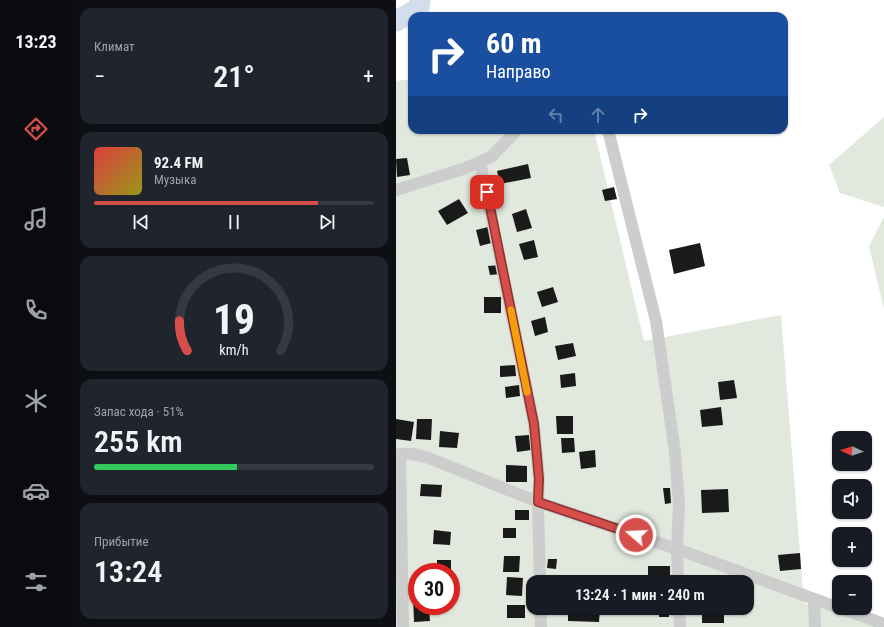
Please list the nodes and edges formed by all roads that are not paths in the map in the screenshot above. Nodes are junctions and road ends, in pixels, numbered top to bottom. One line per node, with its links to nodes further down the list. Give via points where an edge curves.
1 (513, 134): 3 (street, via 491,157)
2 (609, 134): 7 (street, via 656,321 680,505)
3 (480, 162): 4 (street); 6 (street, via 534,424 539,479)
4 (396, 190)
5 (398, 454): 6 (street, via 429,458); 16 (street)
6 (538, 502): 7 (street); 8 (street)
7 (677, 549): 9 (street); 10 (street)
8 (540, 575)
9 (678, 575)
10 (814, 599): 11 (street); 19 (street)
11 (832, 605)
12 (540, 615): 17 (street)
13 (679, 615): 18 (street)
14 (859, 615): 15 (street)
15 (884, 624)
16 (403, 627)
17 (540, 627)
18 (680, 627)
19 (815, 627)

